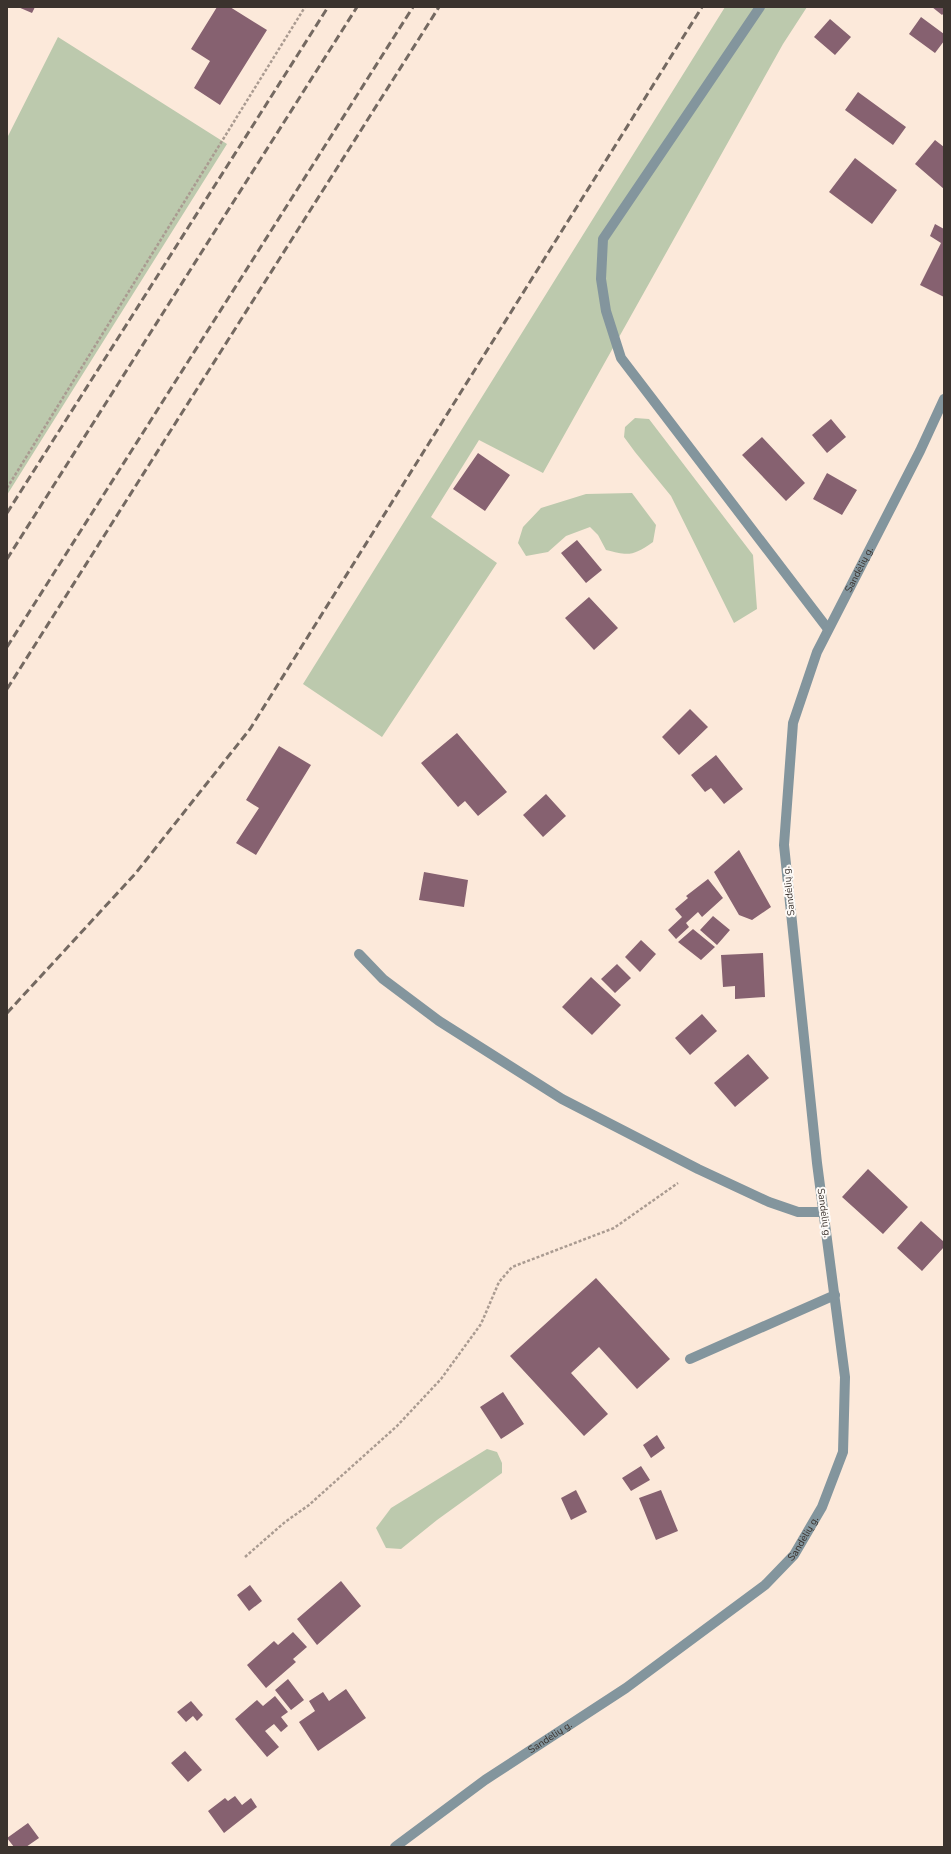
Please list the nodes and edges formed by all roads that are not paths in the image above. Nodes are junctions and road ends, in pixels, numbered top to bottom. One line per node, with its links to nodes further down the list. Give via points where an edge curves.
1 (760, 7): 3 (street, via 604,239 601,279 606,311 621,358)
2 (944, 399): 3 (street, Sandėlių g.)
3 (828, 630): 5 (street, Sandėlių g., via 817,652 793,723 784,845)
4 (359, 954): 5 (street, via 382,979 439,1021 562,1099 698,1169 769,1202 798,1212)
5 (824, 1212): 6 (street, Sandėlių g.)
6 (835, 1295): 7 (street); 8 (street, Sandėlių g., via 845,1376 843,1452 822,1507 794,1555 765,1585 691,1642 626,1688 485,1780)
7 (690, 1359)
8 (395, 1847)

